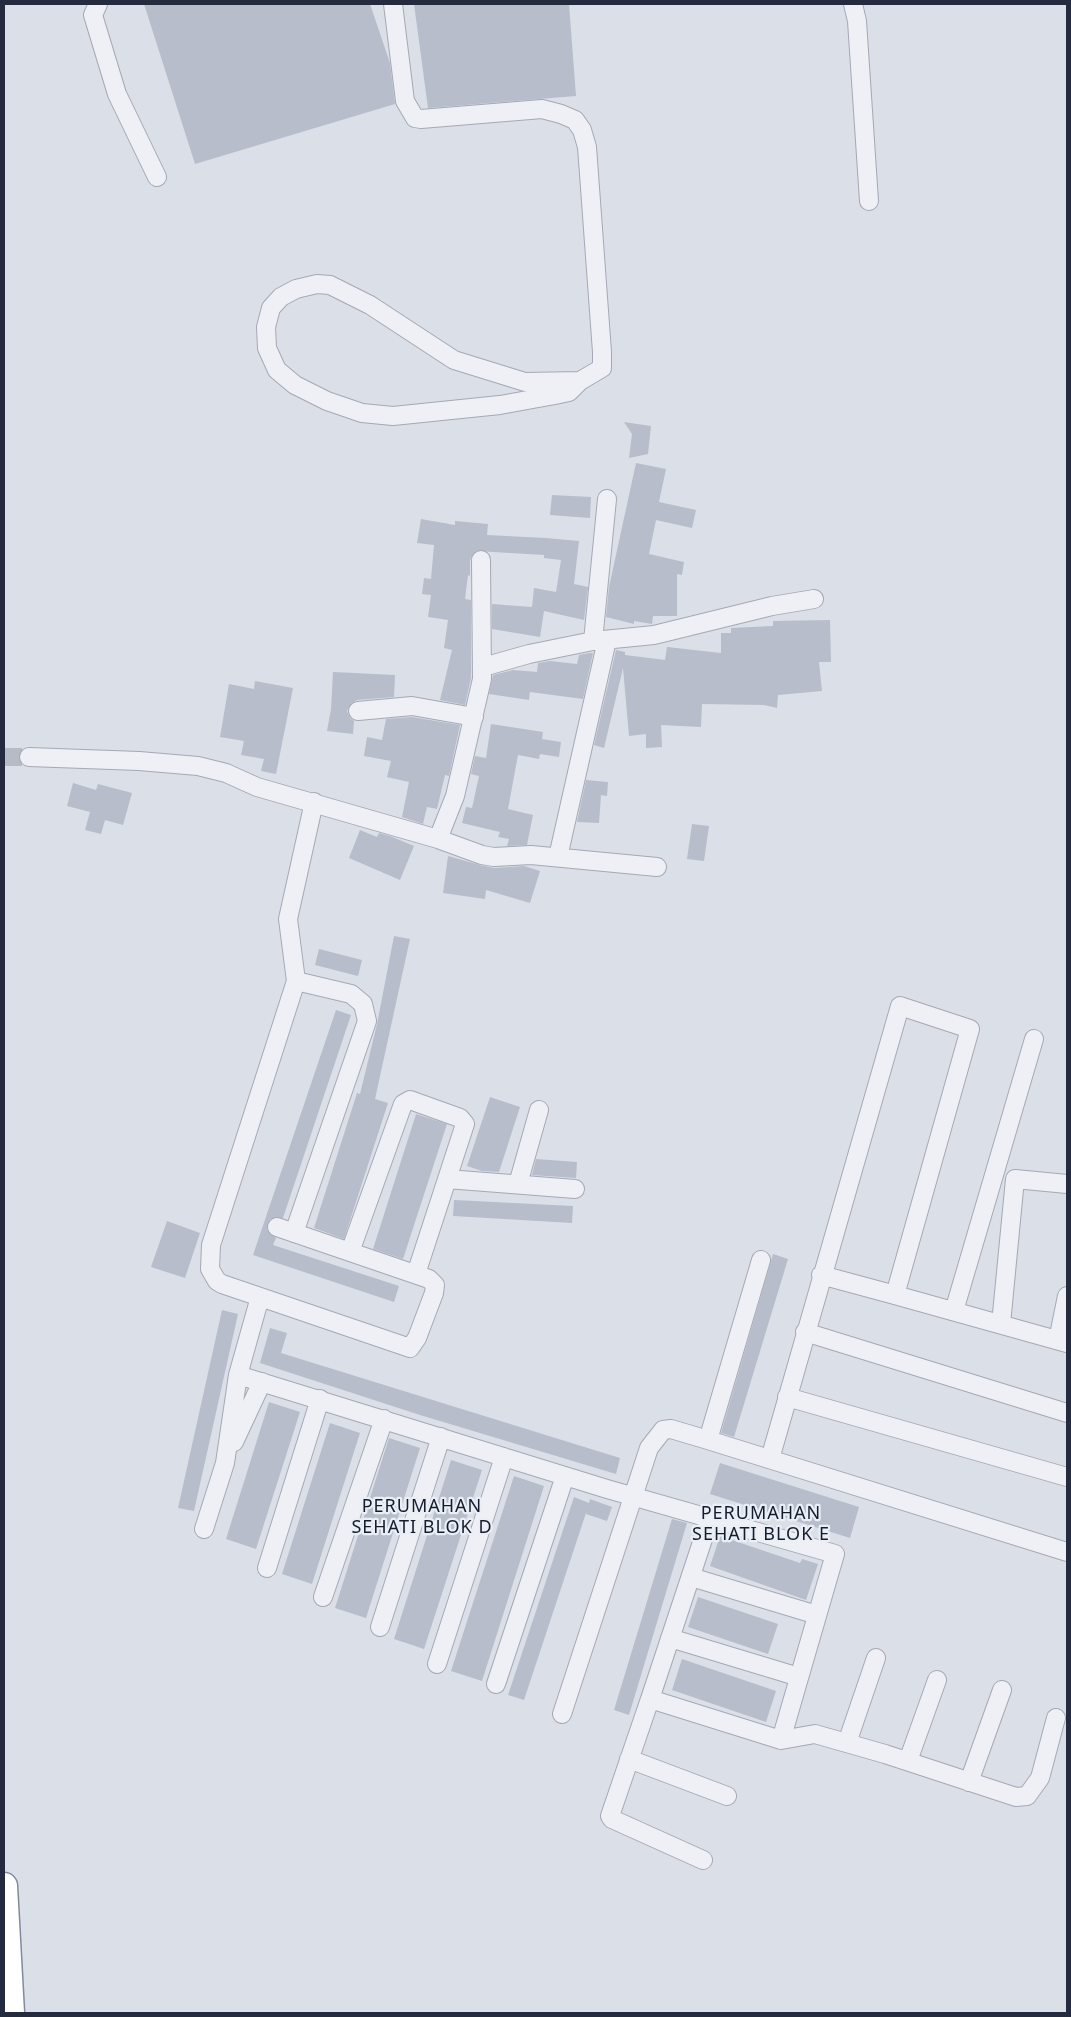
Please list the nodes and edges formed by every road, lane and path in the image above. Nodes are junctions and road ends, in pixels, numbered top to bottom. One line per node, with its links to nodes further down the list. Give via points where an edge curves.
1 (98, 4): 4 (street, via 93,15 118,94)
2 (393, 4): 6 (street, via 405,101 415,118 542,109 575,120 582,130 587,147 602,368)
3 (857, 9): 5 (street)
4 (157, 177)
5 (869, 201)
6 (580, 382): 6 (street, via 568,392 500,405 393,416 362,413 327,402 295,385 277,370 267,348 266,327 271,308 281,297 296,289 317,284 330,285 370,306 454,360 525,382)
7 (607, 499): 10 (street)
8 (482, 560): 11 (street)
9 (814, 600): 10 (street, via 772,606 654,635)
10 (600, 641): 11 (street, via 529,654); 17 (street)
11 (483, 667): 13 (street)
12 (358, 711): 13 (street, via 412,706)
13 (474, 717): 16 (street, via 455,796)
14 (29, 757): 15 (street, via 198,766 226,773 257,787)
15 (314, 802): 16 (street); 19 (street, via 288,919)
16 (438, 839): 17 (street, via 488,857)
17 (558, 857): 18 (street)
18 (657, 867)
19 (296, 981): 29 (street, via 351,994 363,1004 367,1021); 36 (street, via 210,1253 210,1269 216,1281)
20 (1034, 1039): 22 (street)
21 (539, 1110): 25 (street)
22 (994, 1177): 24 (street); 37 (street)
23 (447, 1179): 25 (street); 30 (street, via 464,1120 406,1101); 32 (street)
24 (1015, 1179): 26 (street); 38 (street)
25 (518, 1184): 27 (street)
26 (1067, 1184)
27 (575, 1189)
28 (277, 1227): 29 (street)
29 (294, 1233): 30 (street)
30 (350, 1252): 32 (street)
31 (761, 1260): 48 (street)
32 (416, 1274): 36 (street, via 429,1279 434,1285 434,1293 410,1348)
33 (821, 1275): 34 (street); 34 (street, via 900,1006 970,1029); 39 (street)
34 (895, 1295): 37 (street)
35 (1067, 1296): 40 (street)
36 (260, 1297): 41 (street)
37 (954, 1311): 38 (street)
38 (1000, 1324): 40 (street)
39 (805, 1332): 43 (street); 45 (street)
40 (1063, 1341)
41 (238, 1375): 42 (street); 51 (street)
42 (262, 1382): 44 (street); 51 (street)
43 (787, 1397): 50 (street); 53 (street)
44 (320, 1399): 46 (street); 58 (street)
45 (1067, 1413)
46 (384, 1419): 47 (street); 60 (street)
47 (441, 1437): 49 (street); 62 (street)
48 (708, 1440): 50 (street); 54 (street, via 671,1429 663,1430 649,1448)
49 (504, 1457): 52 (street); 65 (street)
50 (770, 1459): 57 (street)
51 (225, 1463): 56 (street)
52 (565, 1476): 54 (street); 68 (street)
53 (1067, 1477)
54 (633, 1497): 55 (street); 71 (street)
55 (710, 1518): 59 (street); 61 (street, via 835,1554)
56 (204, 1529)
57 (1067, 1552)
58 (267, 1568)
59 (691, 1577): 61 (street); 63 (street)
60 (324, 1596)
61 (817, 1615): 66 (street)
62 (380, 1627)
63 (670, 1638): 66 (street); 70 (street)
64 (876, 1658): 74 (street)
65 (436, 1664)
66 (799, 1677): 73 (street)
67 (937, 1680): 76 (street)
68 (496, 1684)
69 (1002, 1690): 77 (street)
70 (650, 1699): 73 (street); 75 (street)
71 (562, 1714)
72 (1056, 1718): 77 (street, via 1040,1778 1027,1796 1016,1797)
73 (781, 1740): 74 (street, via 815,1734)
74 (848, 1743): 76 (street)
75 (629, 1759): 78 (street); 79 (street, via 610,1811 611,1817)
76 (908, 1761): 77 (street)
77 (969, 1782)
78 (727, 1796)
79 (704, 1860)
80 (4, 1886): 81 (highway)
81 (10, 2013)

